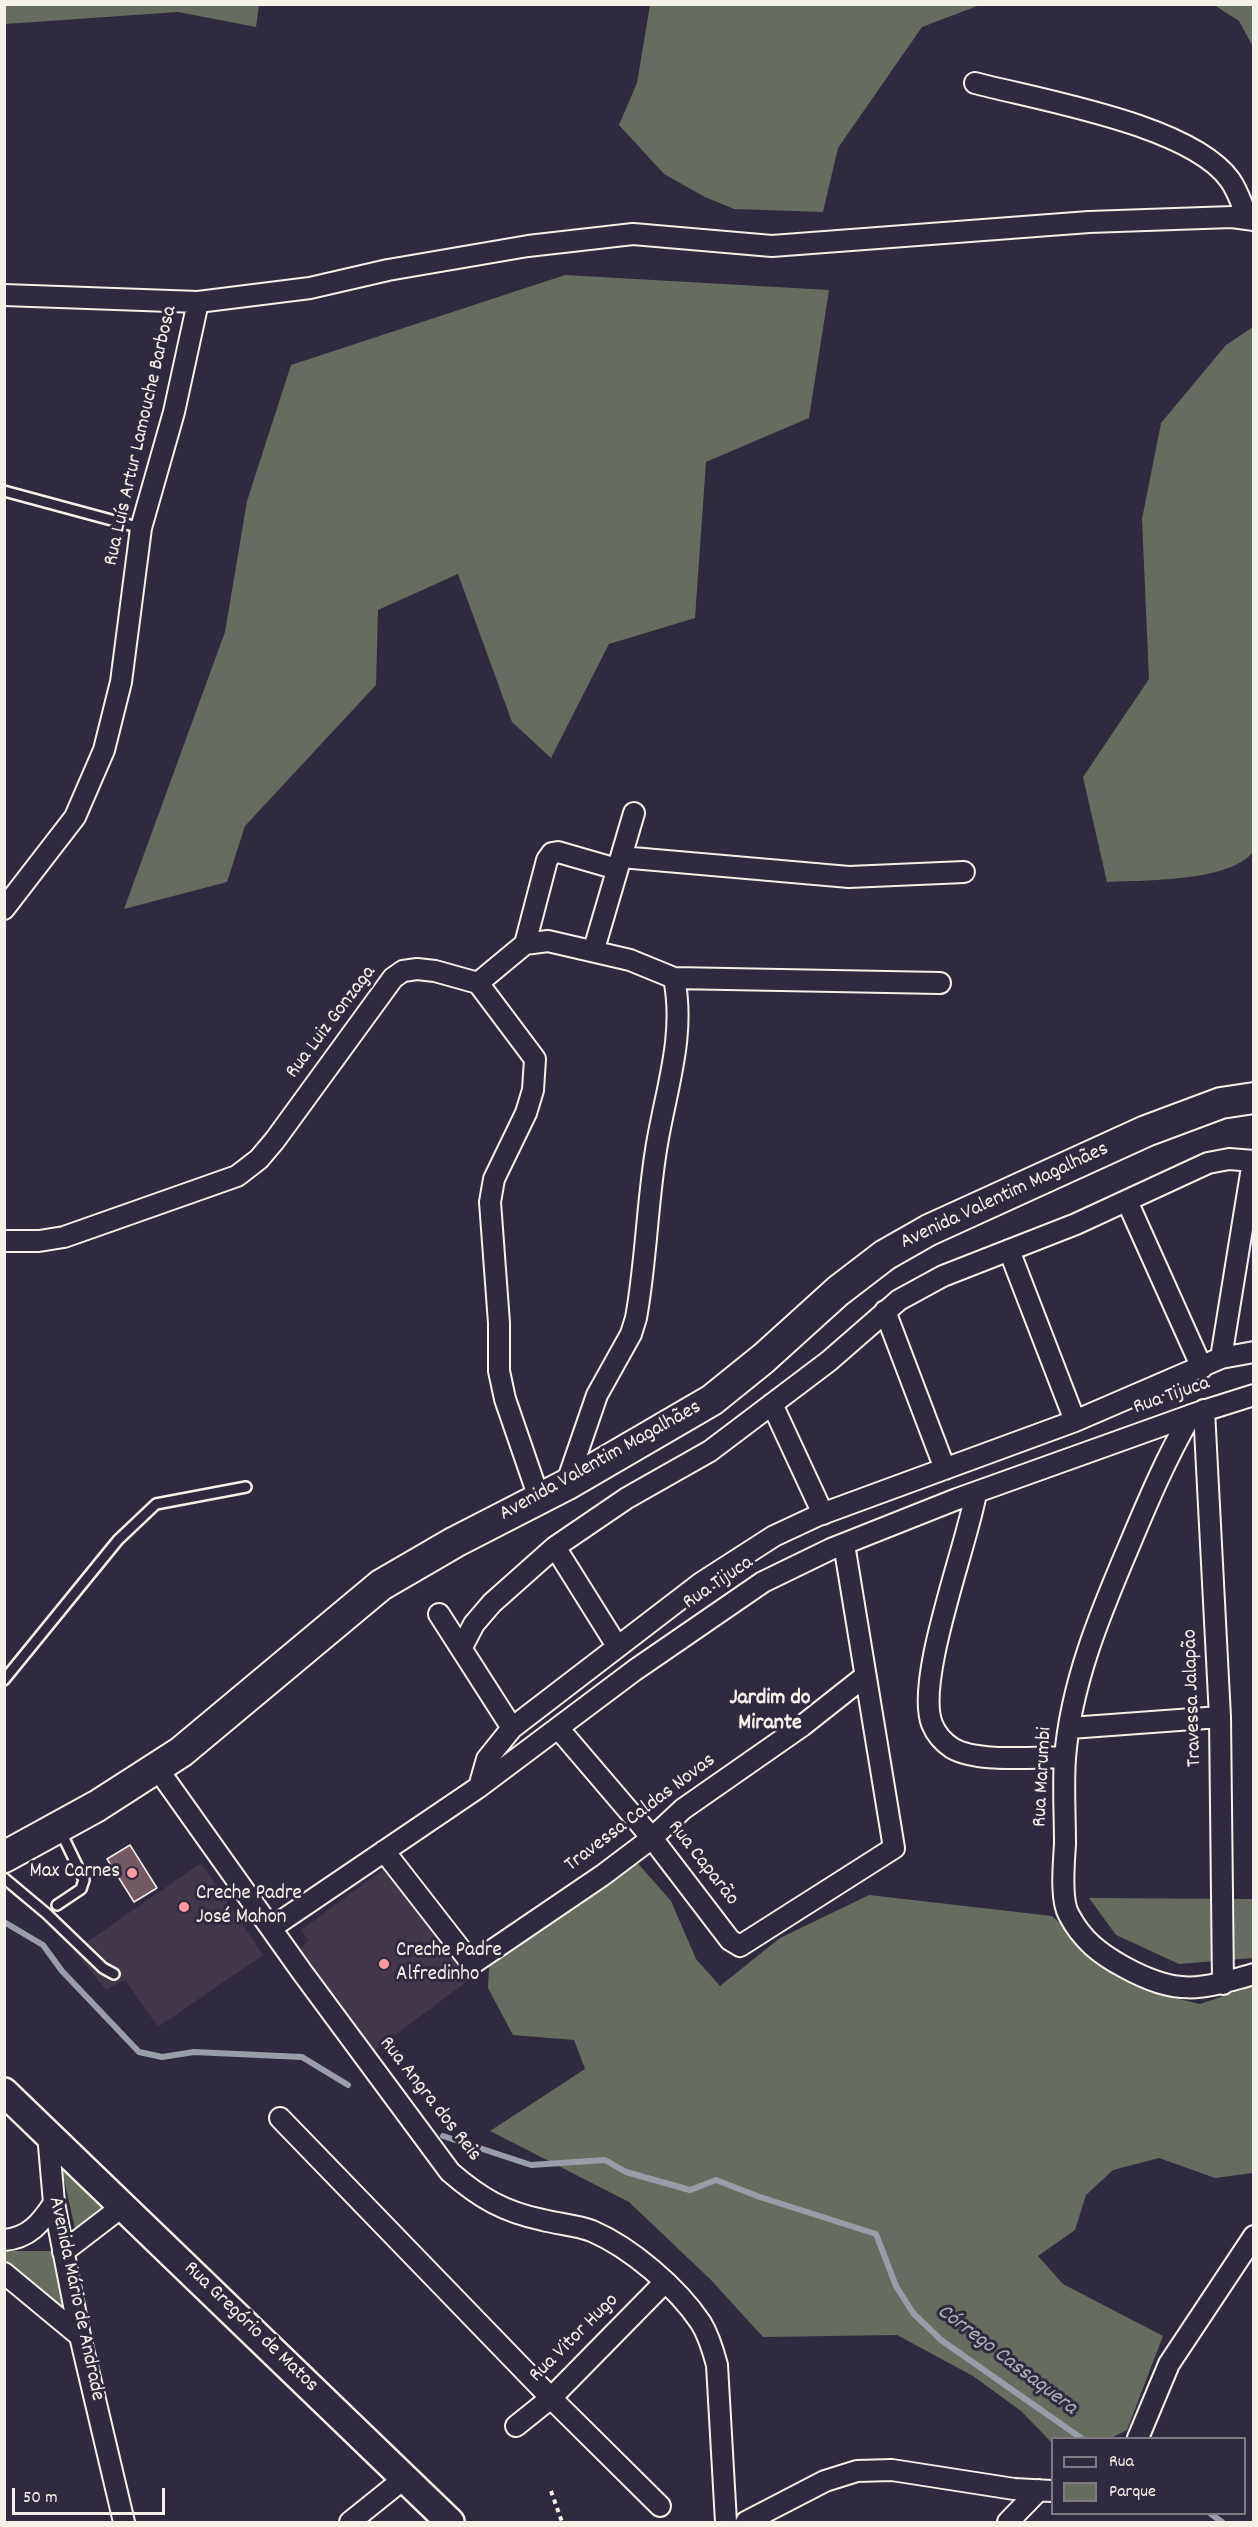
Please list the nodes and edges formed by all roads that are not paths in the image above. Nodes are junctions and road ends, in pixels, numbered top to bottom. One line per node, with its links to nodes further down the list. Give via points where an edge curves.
1 (975, 83): 2 (street, via 1114,119 1170,138 1207,160 1229,179)
2 (1250, 219): 4 (street, via 1089,222 772,246 633,234 528,246 310,288)
3 (4, 295): 4 (street)
4 (198, 302): 6 (street, Rua Luís Artur Lamouche Barbosa, via 174,412)
5 (4, 491): 6 (lane)
6 (141, 528): 10 (street, Rua Luís Artur Lamouche Barbosa, via 121,682 104,750 75,817)
7 (634, 813): 8 (street)
8 (619, 863): 9 (street, via 849,877); 11 (street, via 552,853); 12 (street)
9 (964, 872)
10 (4, 909)
11 (525, 944): 12 (street, via 548,941); 14 (street)
12 (594, 950): 13 (street)
13 (674, 978): 15 (street); 30 (street, via 678,1031 656,1149 636,1318 597,1395)
14 (478, 983): 19 (street, Rua Luiz Gonzaga, via 435,970 403,971 393,978 275,1140 237,1176 64,1237); 33 (street, via 535,1059 533,1090 526,1113 494,1179 490,1202 499,1371 504,1399)
15 (940, 983)
16 (1254, 1098): 30 (main road, Avenida Valentim Magalhães, via 1221,1103 1146,1131 929,1230 885,1255 712,1400)
17 (1253, 1161): 18 (street, via 1229,1159 1208,1163); 23 (street)
18 (1127, 1201): 20 (street); 24 (street)
19 (4, 1241)
20 (1009, 1250): 21 (street, via 919,1288); 28 (street)
21 (885, 1311): 26 (street, via 830,1361); 29 (street)
22 (1254, 1352): 23 (street)
23 (1221, 1358): 24 (street)
24 (1202, 1368): 28 (street)
25 (1254, 1395): 27 (street, Rua Tijuca)
26 (772, 1404): 34 (street); 36 (street, via 710,1451 627,1498)
27 (1198, 1413): 32 (street, Rua Tijuca); 42 (street, Travessa Jalapão); 45 (street, Rua Marumbi, via 1167,1456 1092,1635 1079,1675)
28 (1075, 1421): 29 (street)
29 (945, 1469): 34 (street)
30 (566, 1485): 33 (main road, Avenida Valentim Magalhães)
31 (246, 1487): 41 (lane, via 156,1504 118,1540)
32 (976, 1493): 35 (street, Rua Tijuca); 46 (street, via 931,1666 932,1723 940,1738 953,1749 977,1755)
33 (539, 1498): 47 (main road, Avenida Valentim Magalhães, via 381,1585 209,1730)
34 (823, 1514): 38 (street, via 774,1536 733,1561)
35 (844, 1544): 40 (street); 44 (street, Rua Tijuca, via 763,1582)
36 (555, 1546): 38 (street); 39 (street, via 492,1603 474,1624)
37 (439, 1614): 39 (street)
38 (617, 1646): 43 (street)
39 (462, 1647): 43 (street)
40 (864, 1677): 50 (street, Travessa Caldas Novas, via 802,1726 683,1809); 50 (street, Rua Caparão, via 894,1848 740,1946 730,1940)
41 (4, 1680)
42 (1220, 1717): 45 (street); 57 (street, Travessa Jalapão)
43 (512, 1728): 48 (street, via 487,1759)
44 (558, 1728): 48 (street, Rua Tijuca); 50 (street, Rua Caparão)
45 (1070, 1728): 46 (street, Rua Marumbi)
46 (1065, 1757): 57 (street, Rua Marumbi, via 1065,1895 1067,1913 1084,1938 1100,1954 1142,1977 1191,1990)
47 (157, 1768): 49 (main road, Avenida Valentim Magalhães); 54 (street, Rua Angra dos Reis)
48 (478, 1787): 51 (street, Rua Tijuca)
49 (59, 1828): 52 (main road, Avenida Valentim Magalhães); 53 (lane, via 84,1880 81,1889)
50 (652, 1838): 51 (street, Travessa Caldas Novas, via 472,1964)
51 (384, 1851): 54 (street, Rua Tijuca)
52 (5, 1860): 55 (lane, via 47,1914)
53 (57, 1905)
54 (271, 1928): 67 (street, Rua Angra dos Reis, via 450,2172 476,2195 500,2207 590,2230 631,2253)
55 (114, 1974)
56 (1254, 1974): 57 (street, Rua Marumbi)
57 (1223, 1984)
58 (4, 2092): 60 (street)
59 (280, 2118): 69 (street)
60 (48, 2134): 61 (street, Avenida Mário de Andrade); 62 (street, Rua Gregório de Matos)
61 (54, 2203): 64 (street, via 34,2229 18,2239); 65 (street, Avenida Mário de Andrade)
62 (123, 2206): 65 (street); 72 (street, Rua Gregório de Matos)
63 (1254, 2236): 71 (street, via 1169,2364)
64 (4, 2240)
65 (63, 2252): 68 (street, Avenida Mário de Andrade)
66 (4, 2273): 68 (street)
67 (664, 2283): 69 (street, Rua Vitor Hugo); 78 (street, Rua Angra dos Reis, via 700,2322 711,2341 717,2365)
68 (80, 2336): 75 (street, Avenida Mário de Andrade)
69 (551, 2398): 70 (street, Rua Vitor Hugo); 74 (street)
70 (516, 2426)
71 (1139, 2437)
72 (406, 2477): 76 (street); 77 (street, Rua Gregório de Matos)
73 (1046, 2491): 79 (street, via 892,2470 857,2471 825,2481); 80 (street)
74 (660, 2506)
75 (124, 2523)
76 (350, 2523)
77 (450, 2523)
78 (726, 2523)
79 (746, 2523)
80 (1008, 2523)

